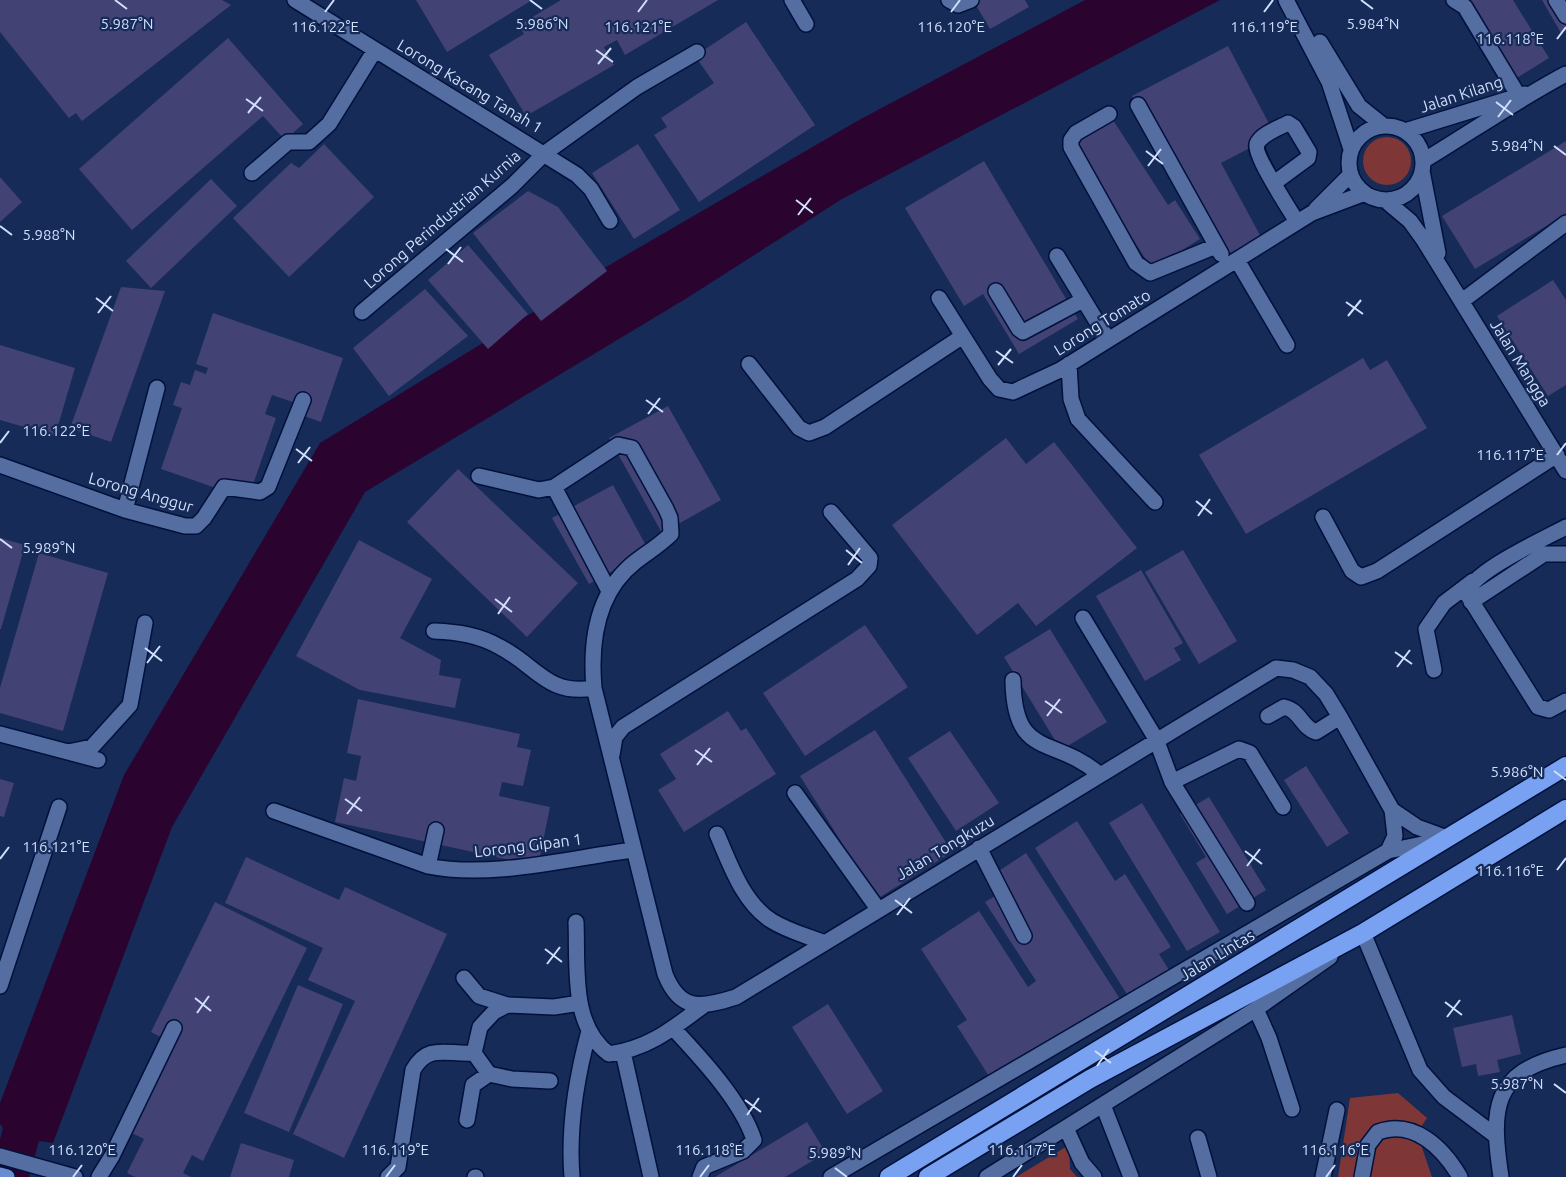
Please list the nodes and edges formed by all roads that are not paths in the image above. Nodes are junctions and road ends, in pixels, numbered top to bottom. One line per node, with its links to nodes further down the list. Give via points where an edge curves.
1 (295, 0): 11 (street, Lorong Kacang Tanah 1)
2 (792, 0): 10 (street)
3 (949, 0): 4 (street, via 958,5)
4 (971, 0)
5 (1286, 0): 19 (street, via 1329,81)
6 (1296, 0): 17 (street, via 1353,98)
7 (1454, 0): 14 (street, via 1465,7)
8 (1556, 0): 9 (street)
9 (1566, 16)
10 (807, 24)
11 (375, 50): 20 (street, Lorong Kacang Tanah 1); 22 (street, via 329,124 309,142 288,142)
12 (697, 52): 20 (street, Lorong Perindustrian Kurnia, via 637,87)
13 (1566, 74): 14 (street, Jalan Kilang)
14 (1522, 96): 18 (street, Jalan Kilang); 21 (street, Jalan Kilang)
15 (1138, 105): 31 (street)
16 (1109, 114): 31 (street, via 1076,133 1071,147 1136,263 1150,273)
17 (1384, 126): 18 (street); 19 (street, via 1364,133)
18 (1405, 131): 21 (street, Jalan Mangga, via 1419,146)
19 (1351, 149): 23 (street)
20 (545, 153): 28 (street, Lorong Kacang Tanah 1, via 586,181); 39 (street, Lorong Perindustrian Kurnia, via 512,186)
21 (1423, 166): 26 (street, via 1413,189); 34 (street, Jalan Mangga, via 1434,243)
22 (252, 173)
23 (1351, 174): 25 (street); 27 (street, Lorong Tomato)
24 (1274, 183): 29 (street)
25 (1365, 193): 26 (street, Jalan Mangga); 27 (street, Lorong Tomato)
26 (1385, 200): 34 (street, Jalan Mangga, via 1410,221)
27 (1312, 213): 29 (street, Lorong Tomato)
28 (610, 221)
29 (1297, 222): 33 (street, Lorong Tomato)
30 (1566, 223): 38 (street)
31 (1216, 246): 33 (street)
32 (1057, 256): 37 (street)
33 (1232, 263): 41 (street, Lorong Tomato); 42 (street)
34 (1446, 274): 38 (street, Jalan Mangga)
35 (996, 291): 37 (street, via 1023,332)
36 (939, 298): 40 (street, Lorong Tomato)
37 (1083, 300): 41 (street)
38 (1462, 301): 47 (street, Jalan Mangga)
39 (362, 312)
40 (963, 336): 43 (street, via 825,427 809,433 799,428); 44 (street, Lorong Tomato, via 999,389 1013,392)
41 (1108, 340): 44 (street, Lorong Tomato)
42 (1287, 345)
43 (749, 364)
44 (1069, 364): 52 (street, via 1071,399 1078,419)
45 (157, 388): 53 (street)
46 (303, 400): 53 (street, Lorong Anggur, via 268,488 260,492 224,487 196,526)
47 (1557, 455): 49 (street, Jalan Mangga); 55 (street, via 1377,571 1360,577 1352,571)
48 (0, 465): 53 (street, Lorong Anggur)
49 (1566, 471)
50 (479, 476): 51 (street, via 539,490)
51 (554, 487): 59 (street); 59 (street, via 618,445 632,448 666,509 671,534 634,563)
52 (1155, 502)
53 (125, 510)
54 (831, 512): 73 (street, via 870,558 869,566 857,579 811,610 623,728 615,737)
55 (1323, 517)
56 (1566, 527): 58 (street)
57 (1566, 554): 60 (street, via 1544,554)
58 (1475, 579): 60 (street, via 1468,588); 64 (street, via 1444,603 1426,629)
59 (609, 591): 66 (street, via 595,638)
60 (1471, 602): 67 (street, via 1538,707 1548,710)
61 (1083, 618): 71 (street)
62 (145, 623): 72 (street, via 130,705 92,747)
63 (434, 632): 66 (street, via 478,636 560,687 574,691)
64 (1434, 670)
65 (1013, 680): 76 (street, via 1017,719 1033,738 1086,763)
66 (594, 688): 73 (street)
67 (1566, 701)
68 (1268, 716): 69 (street, via 1284,707 1293,709 1316,732)
69 (1340, 717): 71 (street, Jalan Tongkuzu, via 1310,676 1276,668); 82 (street, Jalan Tongkuzu)
70 (0, 734): 72 (street)
71 (1156, 739): 76 (street, Jalan Tongkuzu); 77 (street)
72 (68, 752): 74 (street)
73 (611, 758): 88 (street)
74 (98, 760)
75 (1566, 766): 86 (highway, Jalan Lintas)
76 (1099, 774): 87 (street, Jalan Tongkuzu)
77 (1172, 782): 80 (street, via 1239,749 1250,753); 91 (street)
78 (795, 793): 92 (street)
79 (59, 807): 97 (street)
80 (1283, 807)
81 (1566, 809): 94 (highway)
82 (1392, 810): 86 (street, Jalan Tongkuzu, via 1417,827); 89 (street, Jalan Tongkuzu, via 1395,836)
83 (274, 811): 90 (street, Lorong Gipan 1)
84 (436, 830): 90 (street)
85 (717, 834): 96 (street, via 738,882 757,907 771,920)
86 (1447, 838): 89 (street); 129 (highway, Jalan Lintas)
87 (979, 848): 92 (street, Jalan Tongkuzu); 95 (street)
88 (633, 849): 90 (street, Lorong Gipan 1, via 477,871); 102 (street, via 672,991 681,1001)
89 (1388, 851): 128 (street)
90 (428, 866)
91 (1247, 903)
92 (878, 909): 96 (street, Jalan Tongkuzu)
93 (576, 922): 100 (street)
94 (1363, 933): 103 (street); 117 (street, via 1420,1070 1444,1097); 130 (highway, via 1090,1079)
95 (1024, 936)
96 (825, 943): 102 (street, Jalan Tongkuzu, via 736,997)
97 (4, 963): 99 (street)
98 (464, 978): 101 (street, via 479,996)
99 (0, 986)
100 (580, 1003): 101 (street, via 554,1007); 106 (street)
101 (507, 1005): 108 (street, via 480,1027)
102 (704, 1006): 105 (street, Jalan Tongkuzu)
103 (1256, 1009): 112 (street); 113 (street)
104 (174, 1028): 123 (street)
105 (673, 1028): 107 (street, Jalan Tongkuzu, via 634,1051); 127 (street, via 705,1062 748,1121 754,1140 743,1151 704,1167)
106 (589, 1031): 107 (street, via 596,1045 609,1054); 125 (street, via 573,1108)
107 (623, 1052): 126 (street)
108 (474, 1053): 110 (street); 124 (street, via 431,1051 420,1057 413,1070 398,1167)
109 (1566, 1055): 117 (street, via 1524,1070 1503,1090 1498,1101)
110 (489, 1074): 111 (street); 115 (street, via 473,1085)
111 (550, 1081)
112 (1103, 1105): 116 (street); 133 (street)
113 (1292, 1109)
114 (1337, 1110): 135 (street)
115 (467, 1120)
116 (1066, 1128): 131 (street); 132 (street, via 1082,1163)
117 (1496, 1136): 138 (street)
118 (1198, 1138): 134 (street)
119 (0, 1156): 121 (street)
120 (0, 1174): 122 (main road)
121 (70, 1176)
122 (7, 1177)
123 (99, 1177)
124 (388, 1177)
125 (572, 1177)
126 (651, 1177)
127 (699, 1177)
128 (831, 1177)
129 (889, 1177)
130 (928, 1177)
131 (987, 1177)
132 (1094, 1177)
133 (1131, 1177)
134 (1209, 1177)
135 (1323, 1177)
136 (1362, 1177): 137 (street, via 1368,1144 1378,1132 1403,1127 1417,1132 1442,1152)
137 (1460, 1177)
138 (1501, 1177)

